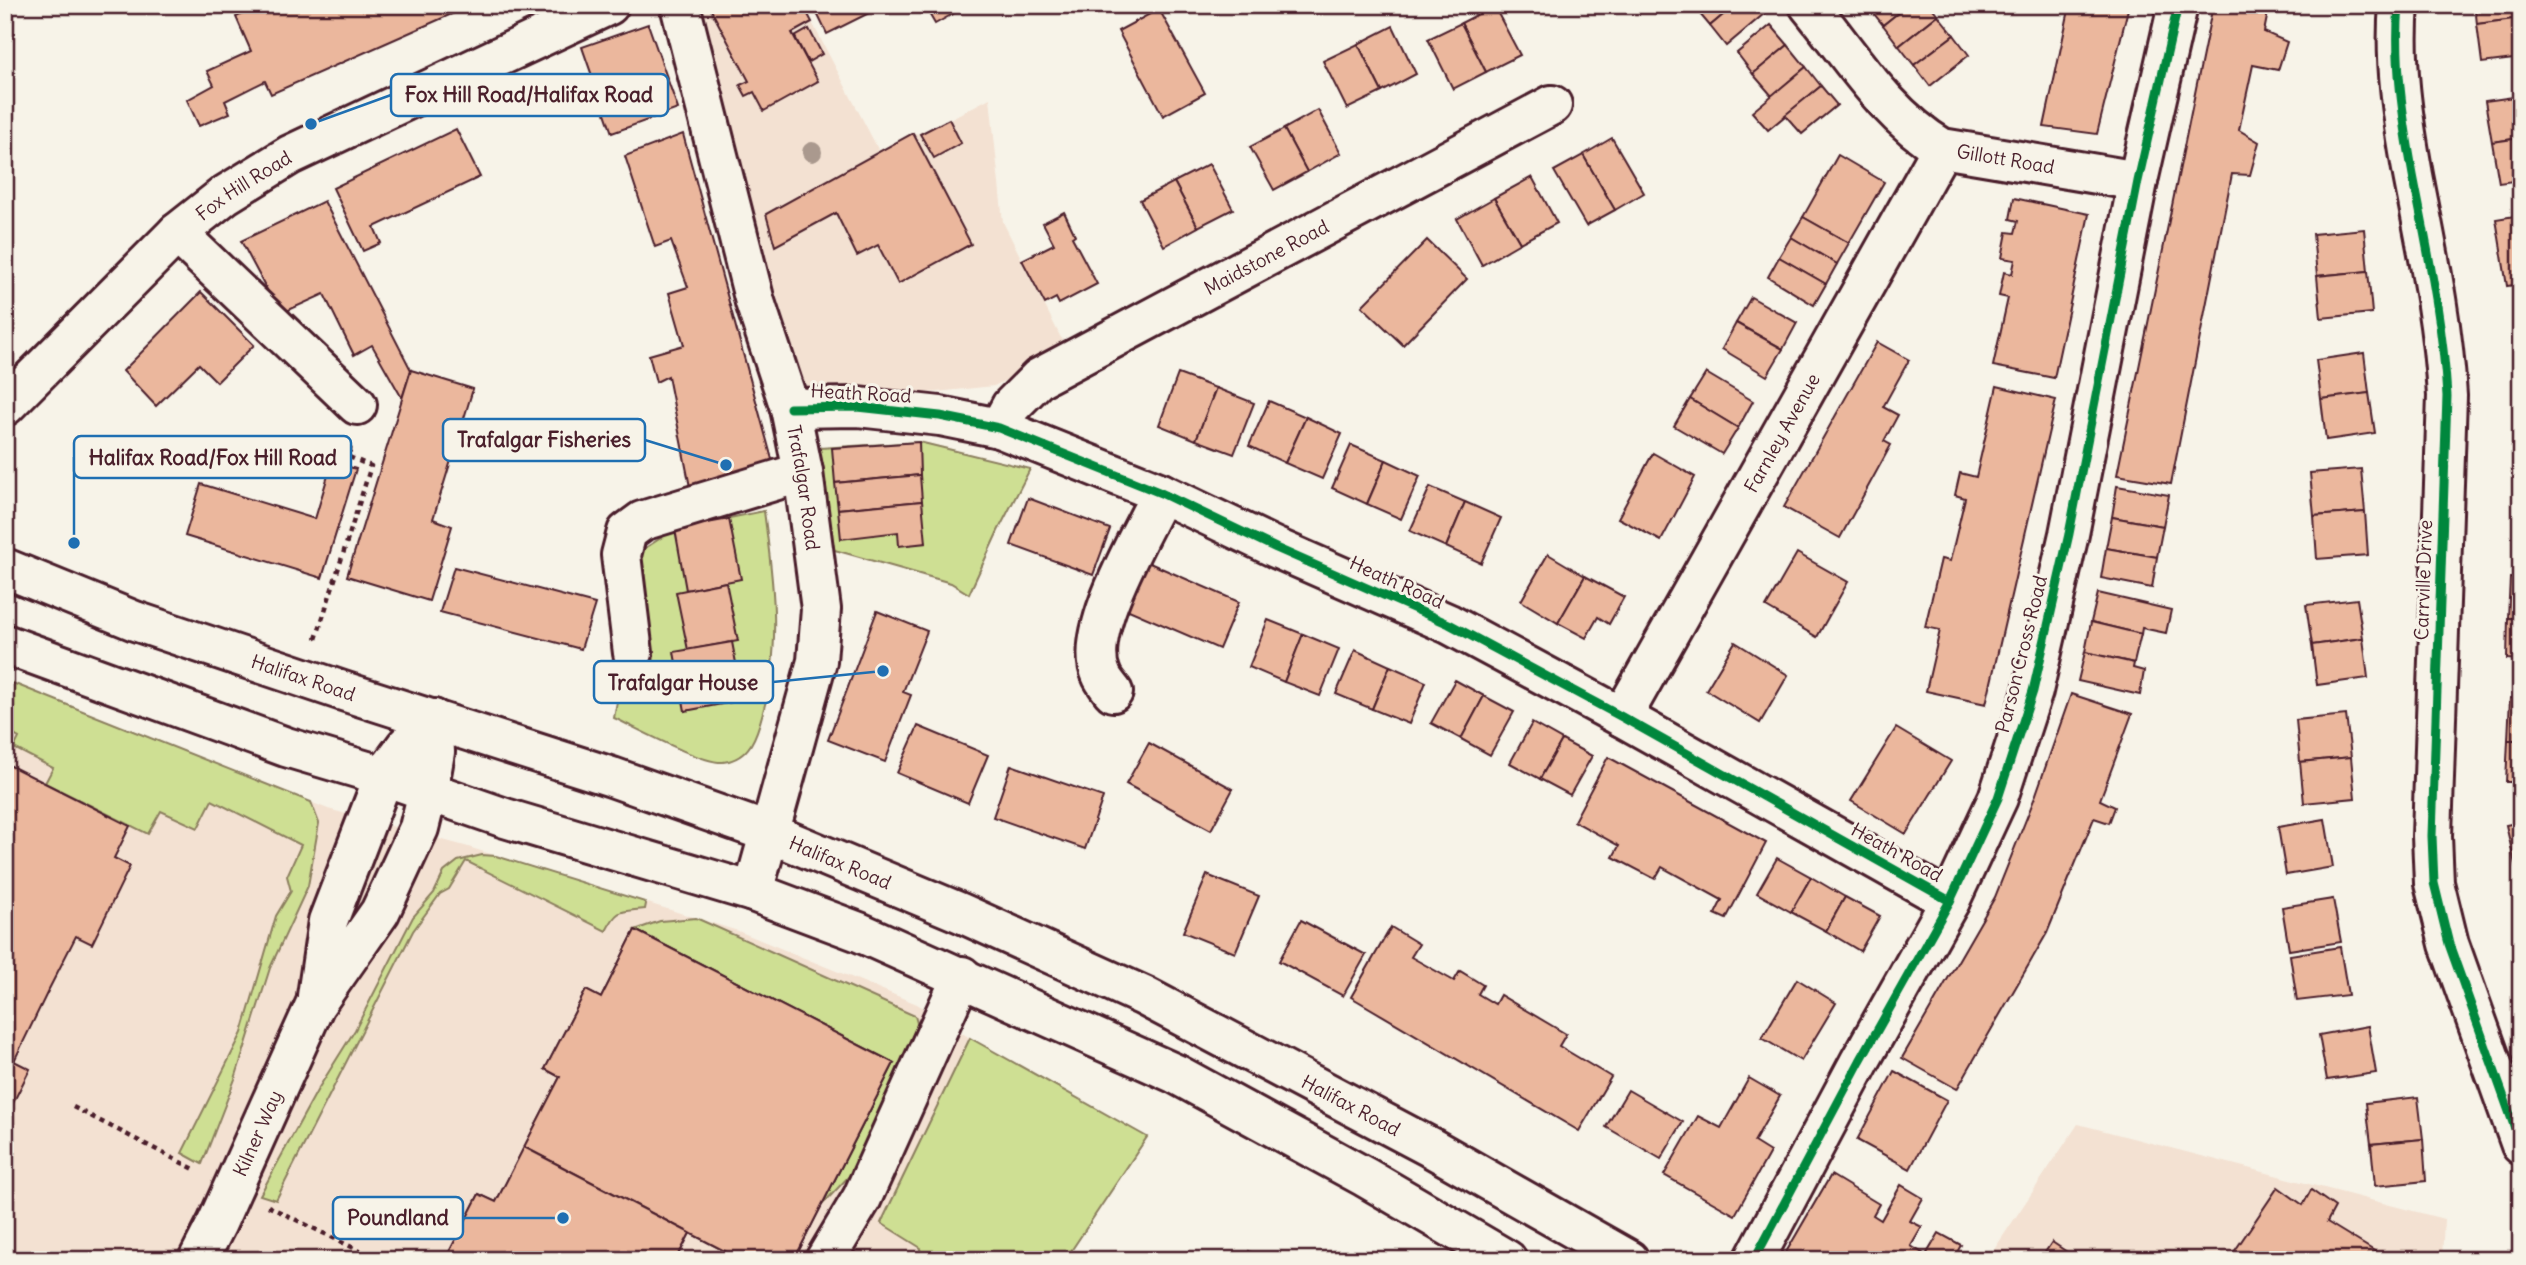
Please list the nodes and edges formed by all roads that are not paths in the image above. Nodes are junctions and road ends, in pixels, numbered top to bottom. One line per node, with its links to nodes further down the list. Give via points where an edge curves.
1 (609, 5): 9 (main road, Fox Hill Road, via 290,155 225,195)
2 (680, 5): 12 (main road, Trafalgar Road, via 755,302)
3 (1809, 5): 7 (main road, Gillott Road, via 1897,115)
4 (2178, 5): 8 (main road, Parson Cross Road)
5 (2399, 5): 29 (main road, Carrville Drive, via 2396,36 2404,124 2445,355 2447,396 2434,883 2449,944)
6 (1552, 105): 13 (main road, Maidstone Road, via 1039,378 1011,406)
7 (1942, 148): 8 (main road, Gillott Road); 20 (main road, Farnley Avenue)
8 (2138, 181): 26 (main road, Parson Cross Road, via 2033,691 1998,798)
9 (177, 233): 10 (main road); 11 (main road, Fox Hill Road)
10 (357, 405)
11 (5, 406)
12 (790, 408): 13 (main road, Heath Road, via 858,407); 14 (main road, Trafalgar Road)
13 (999, 428): 15 (main road, Heath Road)
14 (803, 472): 18 (main road, via 642,521 627,532 621,555); 24 (main road, Trafalgar Road, via 821,609 817,661)
15 (1161, 494): 19 (main road, via 1105,609 1097,646 1100,674); 20 (main road, Heath Road, via 1449,624)
16 (5, 568): 21 (main road, Halifax Road, via 135,621)
17 (5, 644): 22 (main road, via 286,747)
18 (633, 653)
19 (1113, 692)
20 (1622, 717): 26 (main road, Heath Road)
21 (433, 719): 22 (main road, Kilner Way); 23 (main road, Kilner Way, via 435,752); 24 (main road, Halifax Road)
22 (384, 776): 23 (main road); 28 (main road, Kilner Way, via 328,921)
23 (428, 792): 25 (main road); 28 (main road, Kilner Way, via 419,828 380,912)
24 (770, 833): 25 (main road, Trafalgar Road); 33 (main road, Halifax Road, via 1144,996 1430,1147)
25 (753, 892): 27 (main road)
26 (1950, 901): 34 (main road, Parson Cross Road)
27 (962, 976): 31 (main road, via 862,1198); 32 (main road, via 1177,1074)
28 (315, 1005): 30 (main road, Kilner Way)
29 (2521, 1145)
30 (198, 1260)
31 (825, 1260)
32 (1507, 1260)
33 (1629, 1260)
34 (1754, 1260)

